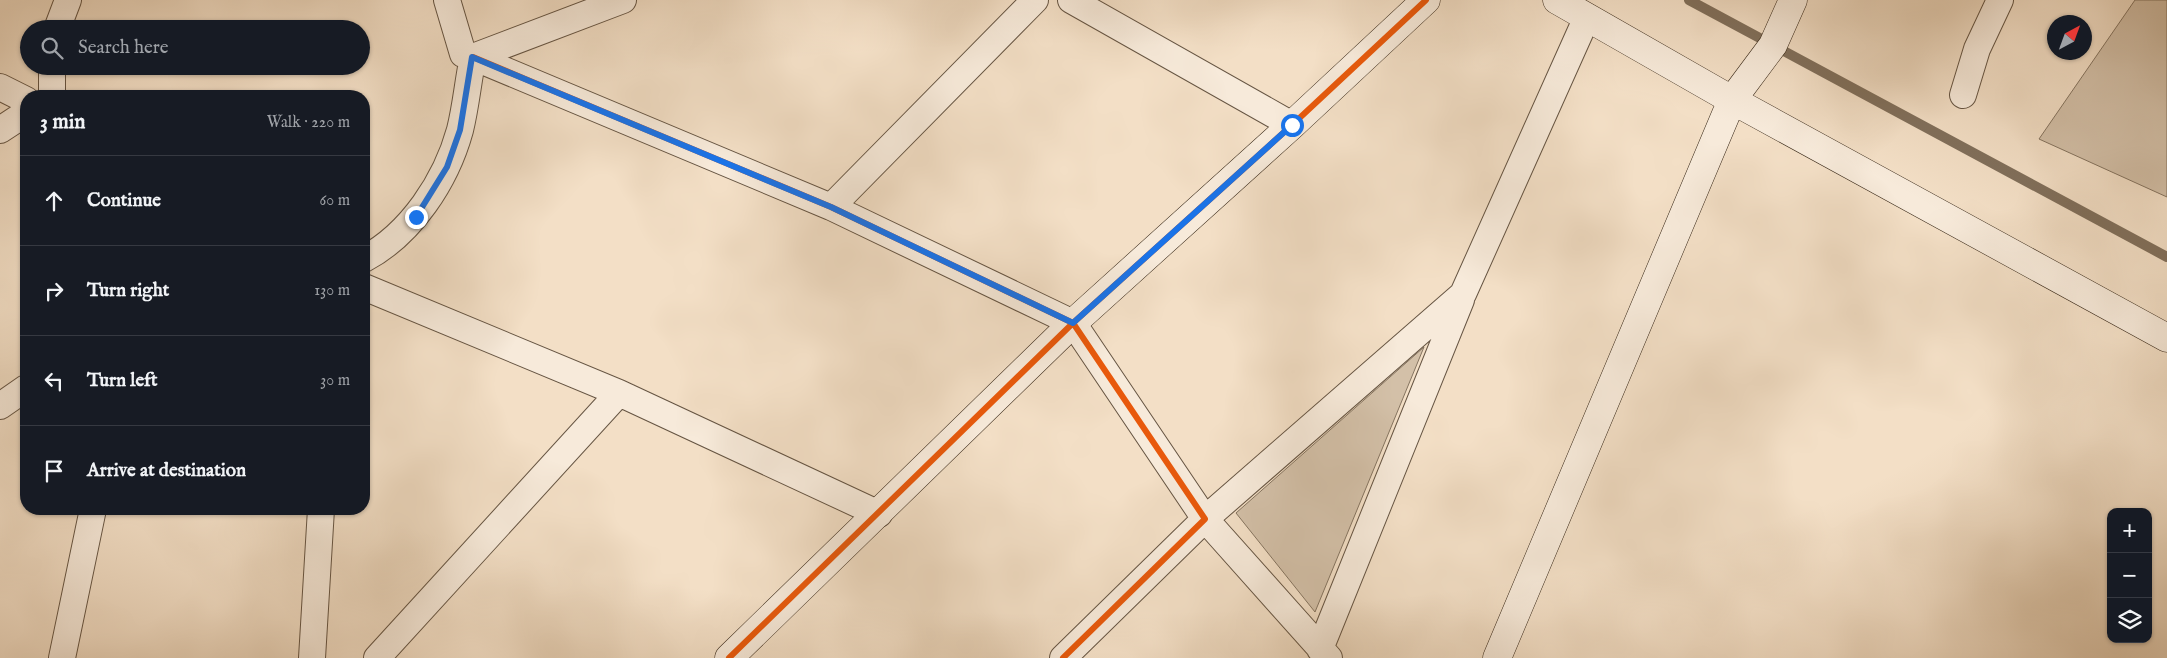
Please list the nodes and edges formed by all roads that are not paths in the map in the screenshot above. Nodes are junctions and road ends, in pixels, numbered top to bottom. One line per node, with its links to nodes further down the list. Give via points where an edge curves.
1 (68, 0): 11 (street)
2 (447, 0): 12 (street, via 463,54)
3 (623, 0): 12 (street)
4 (1035, 0): 22 (street)
5 (1071, 0): 20 (street)
6 (1426, 0): 20 (street)
7 (1557, 0): 10 (street)
8 (1794, 0): 18 (street, via 1773,45)
9 (2000, 0): 16 (street, via 1977,49)
10 (1587, 17): 18 (street); 25 (street)
11 (60, 20)
12 (472, 57): 22 (street); 23 (street, via 460,130 447,167 416,217)
13 (52, 75): 15 (street)
14 (0, 87): 17 (street)
15 (52, 90)
16 (1963, 95)
17 (20, 97)
18 (1732, 100): 27 (street); 41 (street)
19 (20, 117): 21 (street)
20 (1292, 125): 26 (street)
21 (0, 130)
22 (831, 207): 26 (street)
23 (370, 256)
24 (370, 289): 29 (street)
25 (1463, 294): 34 (street); 35 (street)
26 (1073, 323): 31 (street); 34 (street)
27 (2167, 338)
28 (20, 392): 30 (street)
29 (619, 393): 31 (street); 38 (street)
30 (0, 406)
31 (879, 514): 39 (street)
32 (92, 515): 36 (street)
33 (321, 515): 37 (street)
34 (1205, 519): 35 (street); 40 (street)
35 (1324, 654)
36 (62, 658)
37 (312, 658)
38 (377, 658)
39 (729, 658)
40 (1064, 658)
41 (1497, 658)

